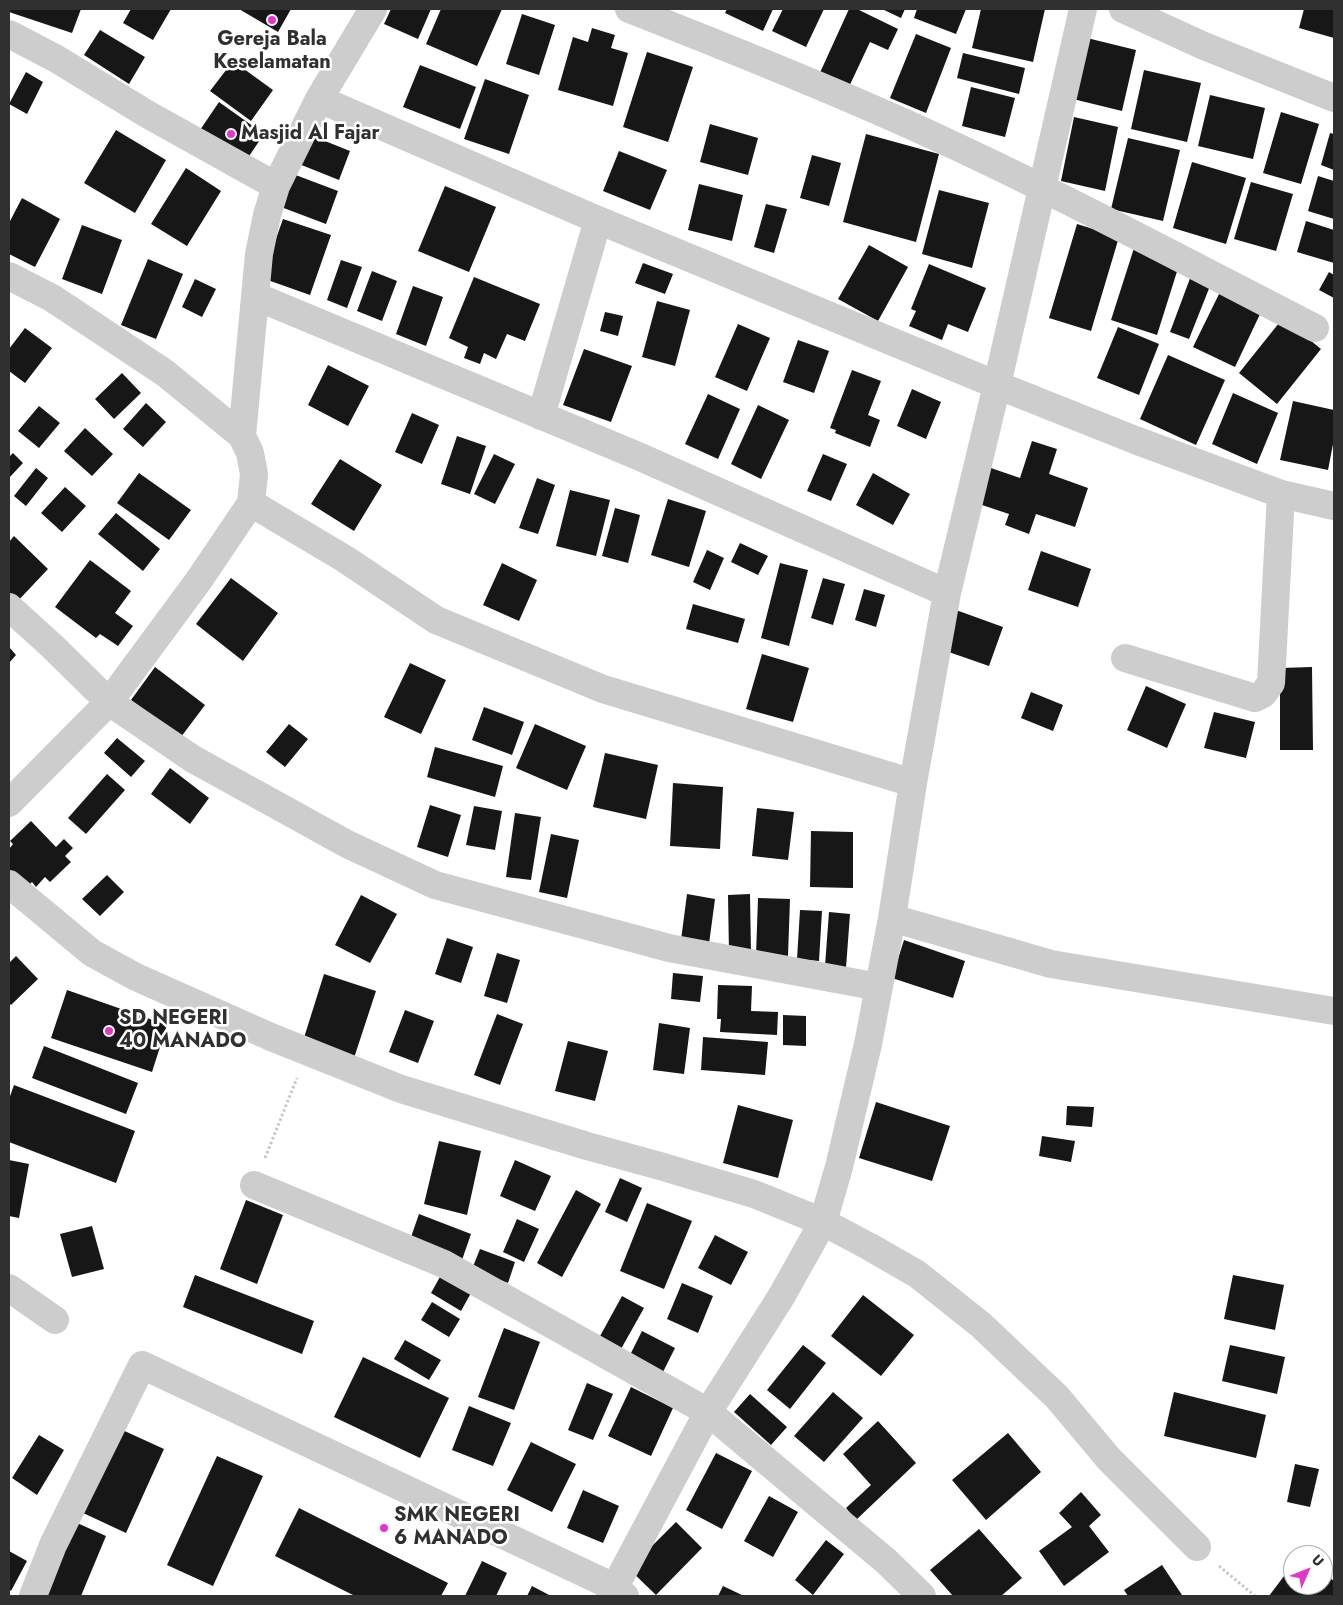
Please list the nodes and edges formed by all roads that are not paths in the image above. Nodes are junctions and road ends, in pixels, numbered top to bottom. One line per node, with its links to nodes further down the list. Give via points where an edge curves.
1 (373, 9): 7 (street)
2 (628, 9): 9 (street, via 759,60 905,123)
3 (1083, 9): 9 (street)
4 (1123, 9): 6 (street, via 1204,46)
5 (9, 34): 8 (street)
6 (1334, 98)
7 (320, 99): 8 (street); 10 (street)
8 (276, 186): 12 (street, via 259,254)
9 (1042, 189): 13 (street); 14 (street)
10 (598, 220): 14 (street); 15 (street)
11 (9, 276): 16 (street, via 52,298 165,373)
12 (255, 296): 15 (street); 16 (street)
13 (1315, 328)
14 (997, 385): 17 (street); 20 (street)
15 (541, 416): 20 (street)
16 (242, 436): 18 (street, via 250,453 254,474)
17 (1282, 494): 19 (street); 22 (street, via 1271,683 1263,694 1255,698)
18 (251, 502): 23 (street, via 199,580); 24 (street, via 436,620 603,689)
19 (1334, 506)
20 (947, 593): 24 (street)
21 (9, 608): 23 (street)
22 (1126, 658)
23 (109, 702): 25 (street); 28 (street, via 193,759 253,794 347,844 435,885 669,948)
24 (912, 783): 27 (street)
25 (9, 803)
26 (9, 884): 31 (street, via 92,953 152,984 307,1052 401,1089 754,1194)
27 (892, 918): 28 (street); 29 (street, via 1050,964)
28 (879, 988): 31 (street, via 839,1167)
29 (1334, 1011)
30 (254, 1185): 34 (street, via 444,1264)
31 (822, 1222): 34 (street, via 781,1297); 35 (street, via 917,1274 982,1325 1057,1397 1109,1458)
32 (9, 1288): 33 (street)
33 (55, 1320)
34 (708, 1412): 36 (street); 38 (street)
35 (1197, 1547)
36 (617, 1593): 37 (street, via 142,1365 53,1545)
37 (33, 1596)
38 (922, 1596)

